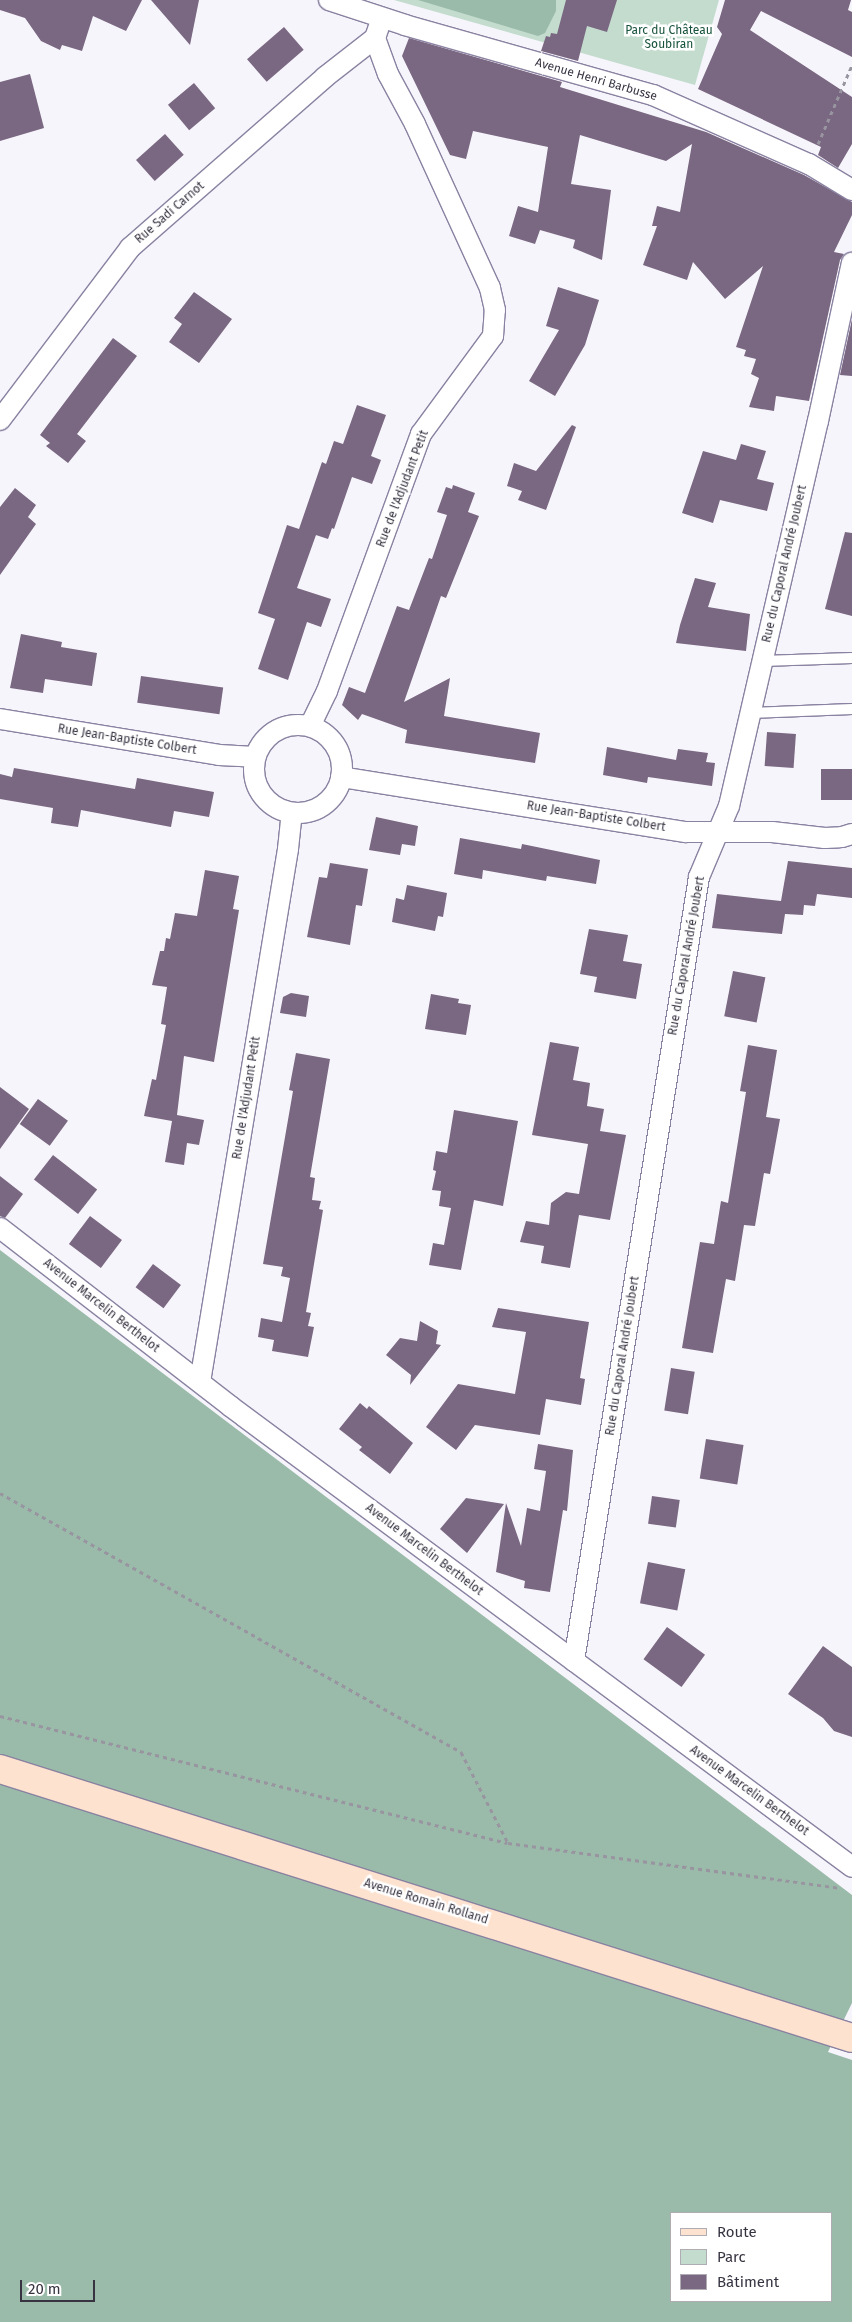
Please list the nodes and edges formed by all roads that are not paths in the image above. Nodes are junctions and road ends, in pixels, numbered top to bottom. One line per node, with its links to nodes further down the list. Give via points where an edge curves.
1 (329, 0): 2 (street, Avenue Henri Barbusse)
2 (382, 18): 3 (street); 4 (street, Avenue Henri Barbusse, via 653,95 810,164)
3 (375, 38): 6 (street, Rue Sadi Carnot, via 325,77 130,248); 12 (street, Rue de l'Adjudant Petit, via 388,74 415,124 490,288 495,310 493,336 422,434 327,691)
4 (852, 190)
5 (852, 263): 8 (street, Rue du Caporal André Joubert)
6 (0, 420)
7 (852, 658): 8 (lane)
8 (762, 661): 10 (street, Rue du Caporal André Joubert)
9 (852, 709): 10 (lane)
10 (750, 712): 16 (street, Rue du Caporal André Joubert, via 729,806)
11 (0, 719): 13 (street, Rue Jean-Baptiste Colbert, via 219,755)
12 (310, 726): 13 (street, via 282,727 260,744); 14 (street, via 332,740 339,751)
13 (255, 757): 15 (street, via 257,787 277,808)
14 (342, 777): 15 (street, via 329,801 318,809); 16 (street, Rue Jean-Baptiste Colbert, via 686,832)
15 (292, 813): 19 (street, Rue de l'Adjudant Petit)
16 (720, 831): 17 (street, Rue Jean-Baptiste Colbert, via 825,838); 20 (street, Rue du Caporal André Joubert, via 699,877)
17 (852, 834)
18 (0, 1228): 19 (street, Avenue Marcelin Berthelot)
19 (200, 1382): 20 (street, Avenue Marcelin Berthelot)
20 (574, 1661): 22 (street, Avenue Marcelin Berthelot)
21 (0, 1768): 23 (main road, Avenue Romain Rolland)
22 (852, 1867)
23 (852, 2038)

